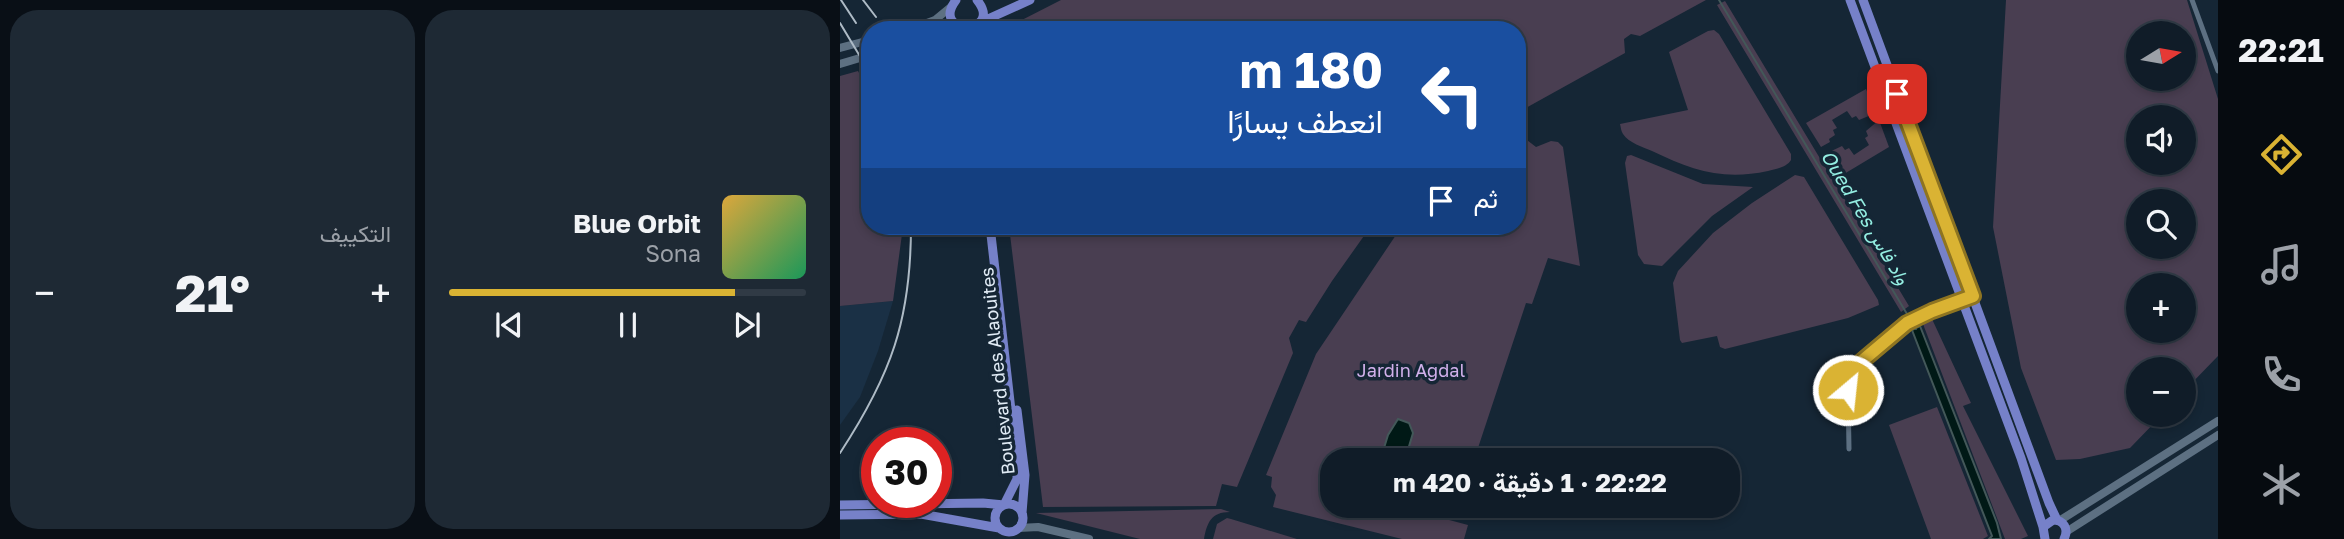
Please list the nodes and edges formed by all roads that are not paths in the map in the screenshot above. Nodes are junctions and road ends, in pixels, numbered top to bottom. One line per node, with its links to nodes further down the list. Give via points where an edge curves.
1 (977, 0): 9 (main road, via 983,10)
2 (1030, 0): 10 (main road)
3 (1850, 0): 19 (main road)
4 (1863, 0): 18 (main road)
5 (2192, 0): 15 (street)
6 (953, 2): 7 (main road); 8 (main road, via 952,17)
7 (932, 21)
8 (957, 21)
9 (973, 21)
10 (983, 21)
11 (861, 42): 12 (main road)
12 (840, 48)
13 (861, 58): 14 (main road)
14 (840, 64)
15 (2218, 71)
16 (991, 235): 24 (main road, Boulevard des Alaouites, via 1017,463 1017,479)
17 (997, 235): 25 (main road, Boulevard des Alaouites, via 1025,475)
18 (1973, 296): 19 (street); 27 (main road)
19 (1962, 301): 22 (street, via 1907,323 1856,366 1849,380); 29 (main road)
20 (2218, 421): 27 (main road)
21 (2218, 435): 32 (main road)
22 (1849, 449)
23 (840, 505): 24 (main road)
24 (1004, 505): 25 (main road, via 1017,506); 31 (main road, via 995,515)
25 (1023, 514): 28 (main road); 30 (main road)
26 (840, 515): 31 (main road, via 921,514)
27 (2058, 520): 29 (main road); 32 (main road)
28 (1038, 527): 30 (main road); 33 (main road)
29 (2043, 527): 34 (main road)
30 (1017, 530): 31 (main road)
31 (1003, 534)
32 (2065, 536)
33 (1089, 539)
34 (2045, 539)

